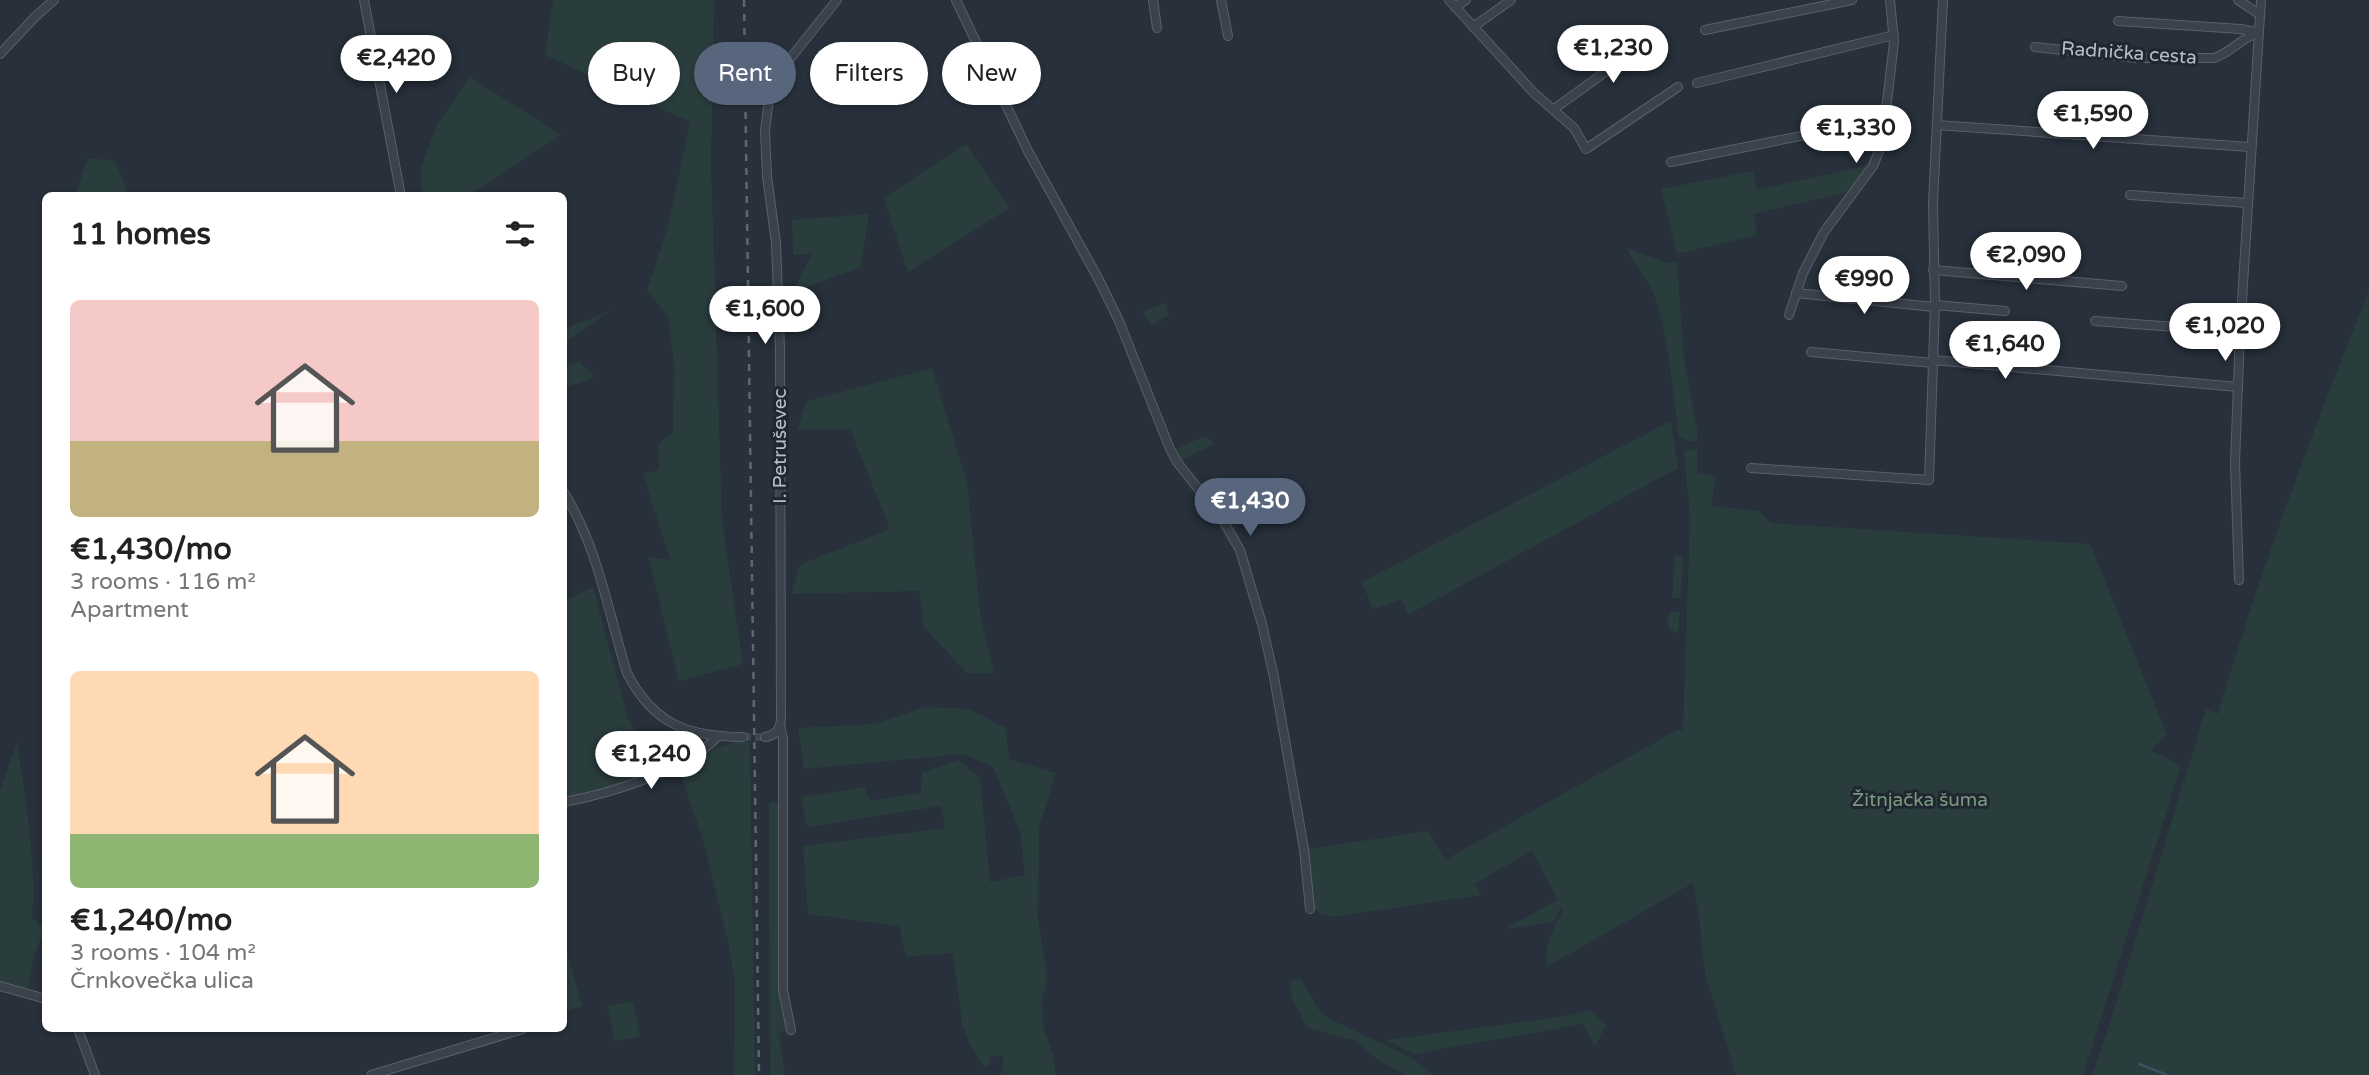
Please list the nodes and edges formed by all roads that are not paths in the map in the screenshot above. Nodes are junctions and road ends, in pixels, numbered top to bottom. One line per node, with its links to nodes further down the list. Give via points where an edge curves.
1 (54, 0): 26 (street)
2 (363, 0): 34 (street)
3 (837, 0): 51 (street, I. Petruševec, via 781,70 765,123 780,349)
4 (956, 0): 56 (street, via 1028,151 1119,321 1170,449 1240,550 1274,677)
5 (1153, 0): 19 (street)
6 (1221, 0): 23 (street)
7 (1449, 0): 15 (street)
8 (1466, 0): 15 (street)
9 (1511, 0): 18 (street)
10 (1852, 0): 20 (street)
11 (1890, 0): 22 (street)
12 (1943, 0): 31 (street)
13 (2238, 0): 16 (street)
14 (2261, 0): 16 (street)
15 (1455, 7): 18 (street)
16 (2259, 14): 21 (street)
17 (2118, 20): 21 (street, Radnička cesta)
18 (1473, 27): 29 (street)
19 (1157, 28)
20 (1705, 30)
21 (2258, 33): 25 (street, Radnička cesta, via 2214,58 2136,58); 32 (street)
22 (1894, 35): 27 (street); 30 (street)
23 (1228, 36)
24 (1655, 36): 29 (street)
25 (2035, 47)
26 (0, 54)
27 (1697, 83)
28 (1678, 87): 29 (street, via 1586,149 1574,128)
29 (1553, 109)
30 (1885, 120): 33 (street); 39 (street, via 1873,166 1824,232)
31 (1937, 125): 32 (street); 37 (street)
32 (2250, 147): 36 (street)
33 (1671, 162)
34 (400, 192)
35 (2130, 195): 36 (street)
36 (2247, 203): 44 (street)
37 (1933, 270): 38 (street); 40 (street)
38 (2122, 286)
39 (1796, 293): 40 (street); 42 (street)
40 (1934, 306): 41 (street); 46 (street)
41 (2006, 311)
42 (1789, 315)
43 (2095, 321): 44 (street)
44 (2240, 332): 47 (street)
45 (1811, 352): 46 (street)
46 (1933, 361): 47 (street); 48 (street, via 1929,480)
47 (2238, 387): 50 (street)
48 (1751, 468)
49 (567, 499): 54 (street, via 587,540 634,688 667,721)
50 (2239, 580)
51 (780, 726): 53 (street); 59 (street, I. Petruševec, via 783,989)
52 (743, 737): 54 (street)
53 (765, 737)
54 (716, 738): 55 (street, via 686,761 596,797)
55 (567, 802)
56 (1310, 909)
57 (0, 986): 58 (street)
58 (42, 998)
59 (791, 1030)
60 (79, 1032): 62 (street)
61 (513, 1032): 63 (street)
62 (95, 1075)
63 (371, 1075)

